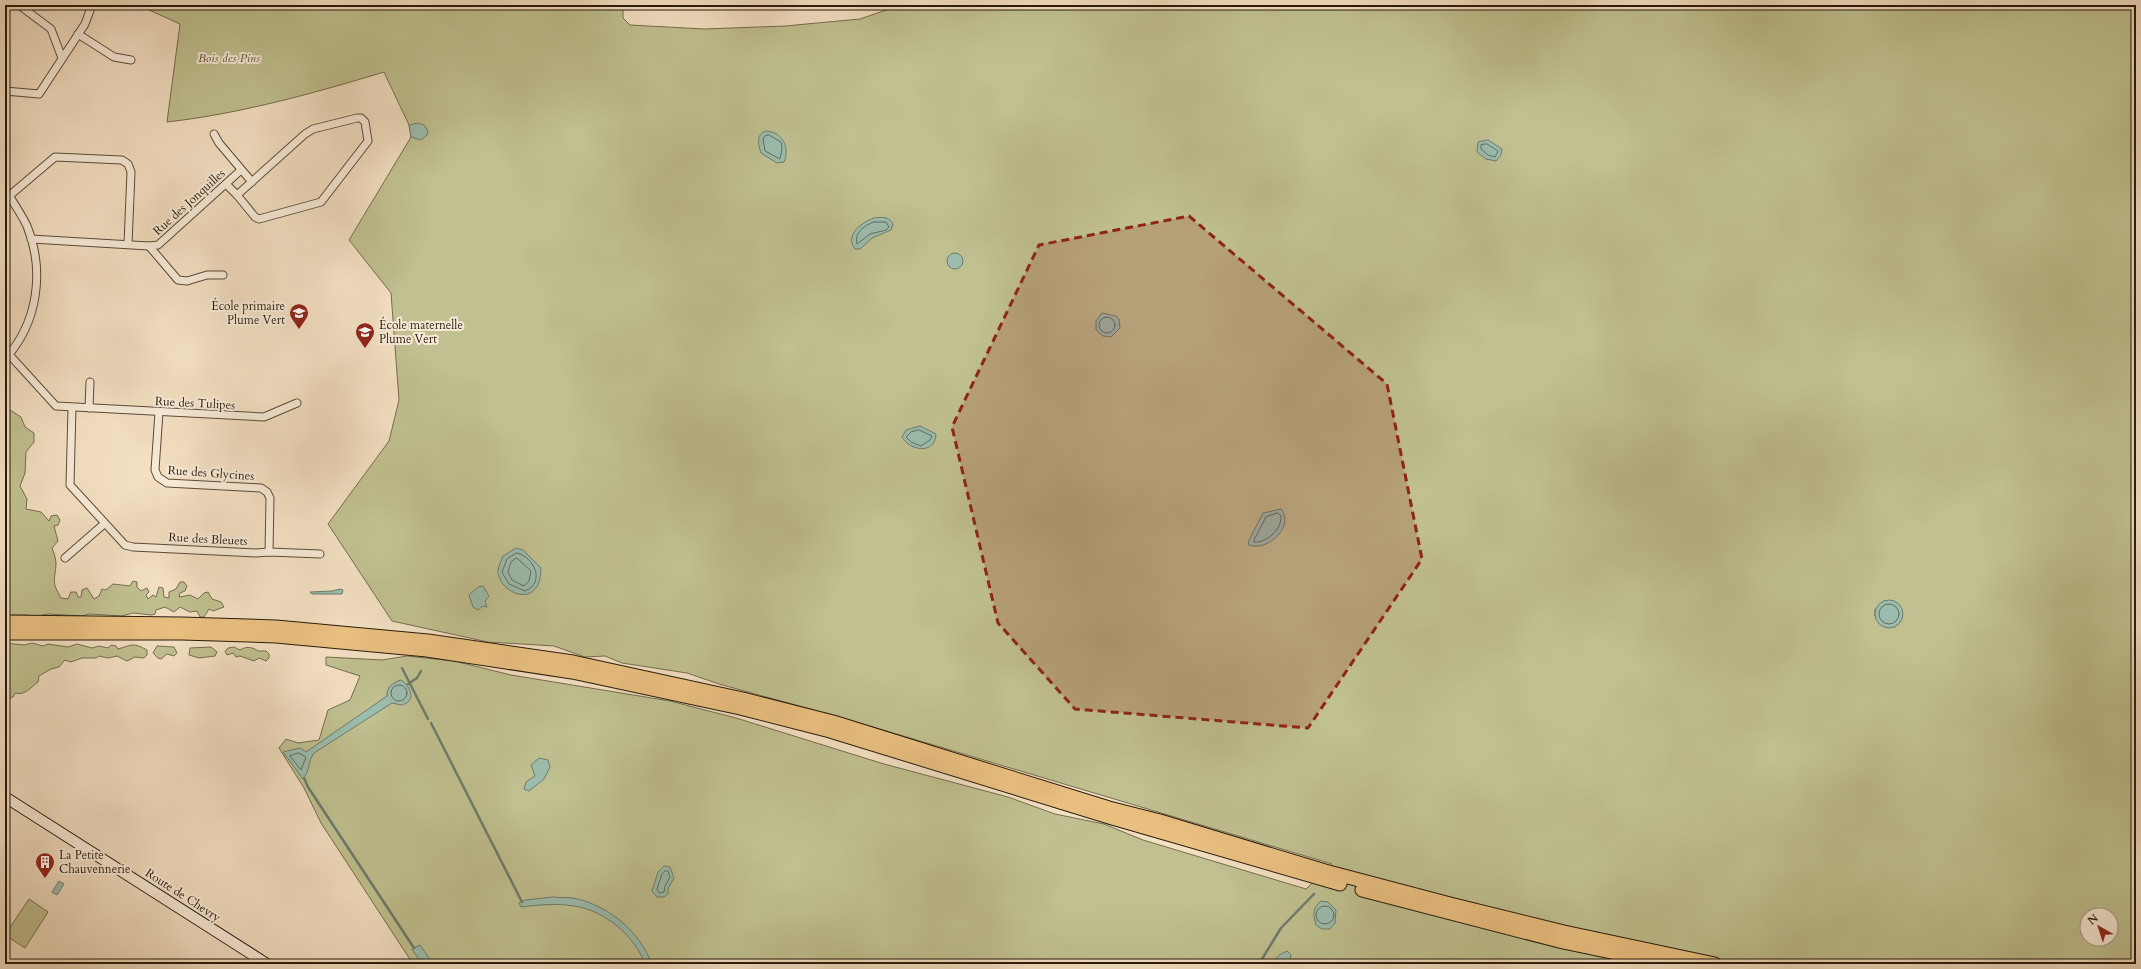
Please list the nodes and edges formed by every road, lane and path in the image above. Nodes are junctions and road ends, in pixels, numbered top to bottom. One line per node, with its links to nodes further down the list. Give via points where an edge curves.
1 (19, 5): 4 (street, via 51,29)
2 (92, 5): 3 (street, via 89,16)
3 (78, 34): 4 (street); 5 (street, via 114,57)
4 (62, 58): 6 (street, via 39,94)
5 (131, 60)
6 (5, 91)
7 (214, 134): 8 (street, Rue des Jonquilles)
8 (241, 170): 9 (street); 10 (street, Rue des Jonquilles)
9 (252, 182): 12 (street); 12 (street, via 308,132 362,118 367,143 319,203 259,219)
10 (226, 184): 12 (street); 16 (street, Rue des Jonquilles, via 158,245)
11 (5, 189): 13 (street)
12 (237, 195)
13 (9, 196): 14 (street); 15 (street, via 55,157 122,160 128,164 131,172)
14 (31, 239): 15 (street, Rue des Jonquilles); 18 (street, via 37,267 36,296 27,326)
15 (128, 244): 16 (street, Rue des Jonquilles)
16 (149, 246): 17 (street, via 178,280)
17 (223, 275)
18 (6, 355): 21 (street, Rue des Tulipes, via 52,403)
19 (90, 382): 22 (street)
20 (297, 403): 23 (street, Rue des Tulipes, via 264,417)
21 (72, 408): 22 (street, Rue des Tulipes); 24 (street, Rue des Bleuets, via 70,483 73,490)
22 (89, 408): 23 (street, Rue des Tulipes)
23 (159, 412): 25 (street, Rue des Glycines, via 155,470 158,477 167,483 262,488 270,498)
24 (104, 524): 25 (street, Rue des Bleuets, via 121,542 133,547); 27 (street)
25 (269, 552): 26 (street, Rue des Bleuets)
26 (320, 554)
27 (65, 558)
28 (5, 622): 33 (highway, via 276,627 428,641 573,662 743,699 833,722 1109,808 1160,820 1325,871 1564,932)
29 (5, 633): 32 (highway, via 276,636 427,650 572,672 740,708 830,731 1317,879 1555,940)
30 (5, 797): 31 (street, Route de Chevry)
31 (267, 964)
32 (1669, 964)
33 (1715, 964)

